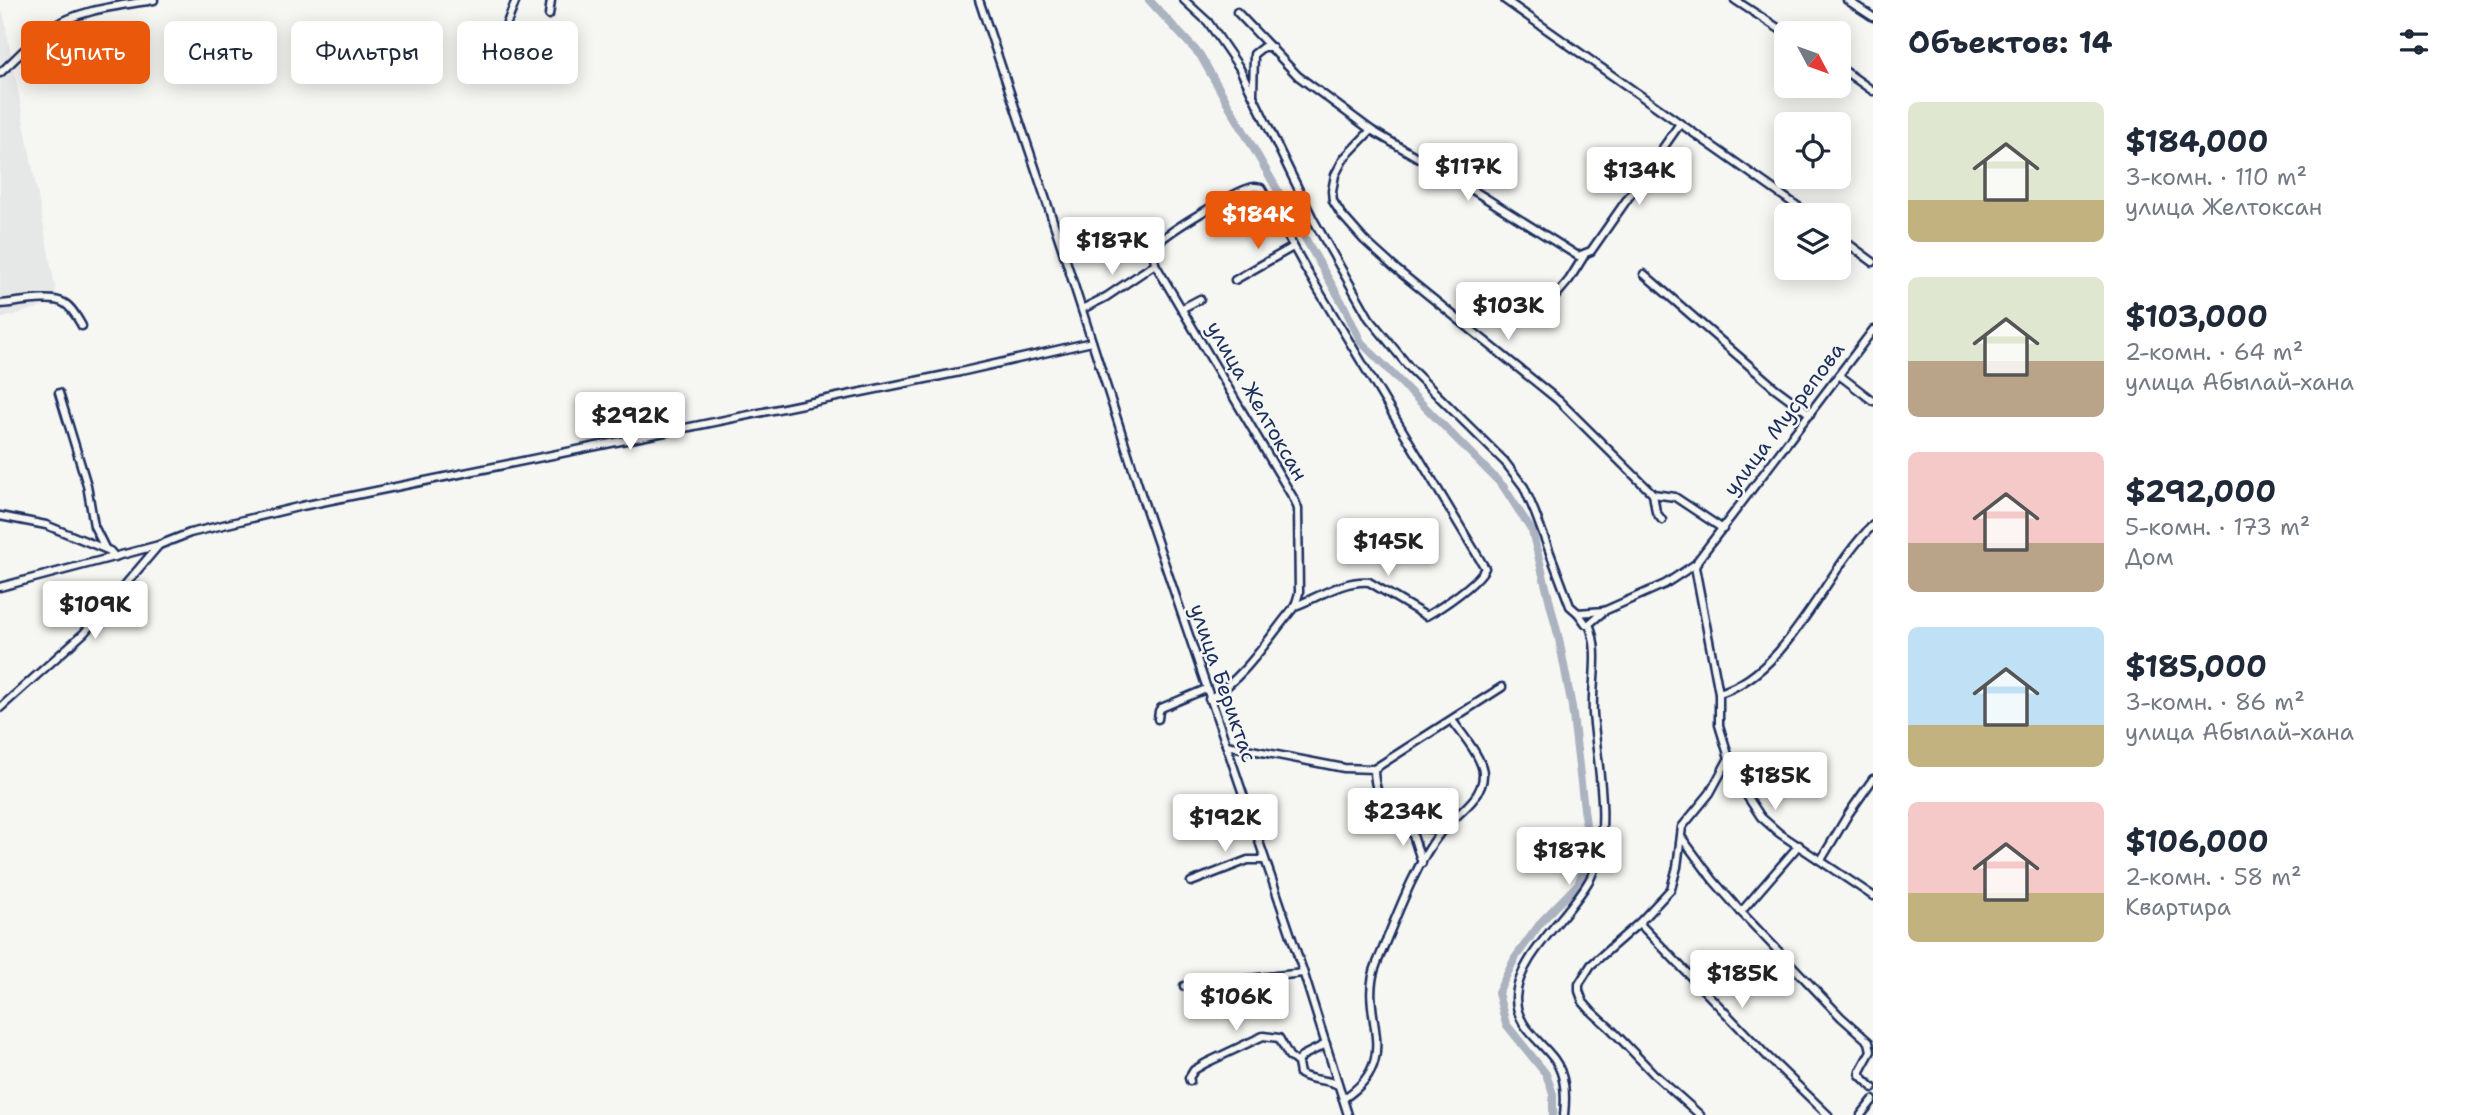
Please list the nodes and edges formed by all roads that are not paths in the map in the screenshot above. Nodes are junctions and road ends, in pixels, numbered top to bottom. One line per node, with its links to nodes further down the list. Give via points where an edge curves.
1 (154, 0): 15 (street, via 94,9 62,23)
2 (516, 0): 12 (street)
3 (551, 0): 10 (street)
4 (979, 0): 33 (street, улица Бериктас)
5 (1184, 0): 18 (street, via 1208,22)
6 (1506, 0): 19 (street)
7 (1735, 0): 13 (street)
8 (1847, 0): 11 (street)
9 (1237, 12): 14 (street)
10 (550, 15)
11 (1873, 17)
12 (508, 21)
13 (1774, 26)
14 (1272, 47): 18 (street, via 1254,54); 20 (street, via 1298,76)
15 (0, 73)
16 (1852, 77): 17 (street)
17 (1873, 91)
18 (1253, 96): 53 (street, via 1313,219 1369,318 1409,367 1505,462 1524,487 1564,594)
19 (1679, 125): 21 (street); 24 (street)
20 (1371, 130): 24 (street, via 1577,256); 41 (street, via 1344,158 1335,175 1333,201 1340,214 1396,269 1558,400)
21 (1793, 203)
22 (1851, 246): 25 (street)
23 (1293, 247): 26 (street, via 1261,188 1252,186 1157,244); 28 (street); 51 (street, via 1485,568 1426,616 1369,582 1349,583)
24 (1584, 256): 30 (street)
25 (1873, 262)
26 (1155, 264): 32 (street, улица Желтоксан); 33 (street)
27 (1644, 274): 40 (street)
28 (1235, 280)
29 (1200, 299): 32 (street)
30 (1553, 299)
31 (0, 304): 34 (street, via 46,299 64,302)
32 (1183, 308): 51 (street, улица Желтоксан, via 1295,501 1299,593)
33 (1082, 309): 36 (street, улица Бериктас)
34 (82, 326)
35 (1873, 330): 37 (street, улица Мусрепова)
36 (1092, 342): 46 (street, via 302,506); 56 (street, улица Бериктас)
37 (1839, 375): 39 (street); 40 (street, улица Мусрепова)
38 (60, 393): 47 (street, via 94,526)
39 (1873, 401)
40 (1810, 414): 45 (street, улица Мусрепова)
41 (1653, 494): 43 (street); 45 (street, via 1675,497)
42 (0, 516): 47 (street, via 47,525)
43 (1662, 520)
44 (1873, 524): 57 (street, via 1764,666 1746,682)
45 (1723, 529): 49 (street, улица Мусрепова)
46 (159, 545): 48 (street); 59 (street, via 84,633)
47 (104, 548): 48 (street)
48 (115, 556): 50 (street)
49 (1696, 564): 52 (street, улица Мусрепова, via 1665,584); 57 (street)
50 (0, 587)
51 (1295, 606): 58 (street, via 1225,690)
52 (1604, 611): 53 (street); 54 (street)
53 (1578, 613): 54 (street)
54 (1589, 624): 87 (street, via 1595,646 1593,713 1602,815 1597,857 1582,891 1533,956 1517,986 1516,998 1524,1024 1560,1069)
55 (1502, 688): 61 (street)
56 (1206, 689): 58 (street, улица Бериктас); 60 (street, via 1161,708)
57 (1719, 693): 63 (street, via 1719,725)
58 (1209, 699): 62 (street, улица Бериктас)
59 (0, 708)
60 (1158, 719)
61 (1452, 720): 64 (street); 67 (street, via 1482,763 1483,772 1476,796)
62 (1226, 745): 64 (street, via 1344,768); 70 (street, улица Бериктас)
63 (1729, 758): 68 (street, via 1710,793 1682,827); 69 (street, via 1760,817)
64 (1374, 769): 66 (street, via 1385,805)
65 (1873, 779): 71 (street)
66 (1410, 826): 67 (street); 72 (street)
67 (1444, 828): 72 (street)
68 (1682, 838): 75 (street); 76 (street, via 1671,889)
69 (1799, 845): 71 (street); 75 (street)
70 (1265, 860): 73 (street, via 1248,860); 77 (street, улица Бериктас)
71 (1821, 860): 74 (street)
72 (1422, 863): 84 (street, via 1376,966 1371,988 1375,1062 1369,1075)
73 (1191, 882)
74 (1873, 895)
75 (1741, 912): 83 (street, via 1869,1042 1871,1051 1860,1075)
76 (1639, 923): 88 (street, via 1591,965 1579,991 1591,1011); 89 (street)
77 (1303, 973): 78 (street); 79 (street, улица Бериктас)
78 (1184, 986)
79 (1326, 1044): 80 (street, via 1302,1056); 82 (street, улица Бериктас)
80 (1298, 1063): 81 (street, via 1279,1038 1263,1036 1194,1070); 82 (street, via 1300,1074 1307,1079)
81 (1190, 1081)
82 (1338, 1085): 84 (street, улица Бериктас)
83 (1873, 1088)
84 (1343, 1098): 86 (street, улица Бериктас)
85 (1873, 1100): 90 (street)
86 (1348, 1115)
87 (1564, 1115)
88 (1700, 1115)
89 (1828, 1115)
90 (1861, 1115)

